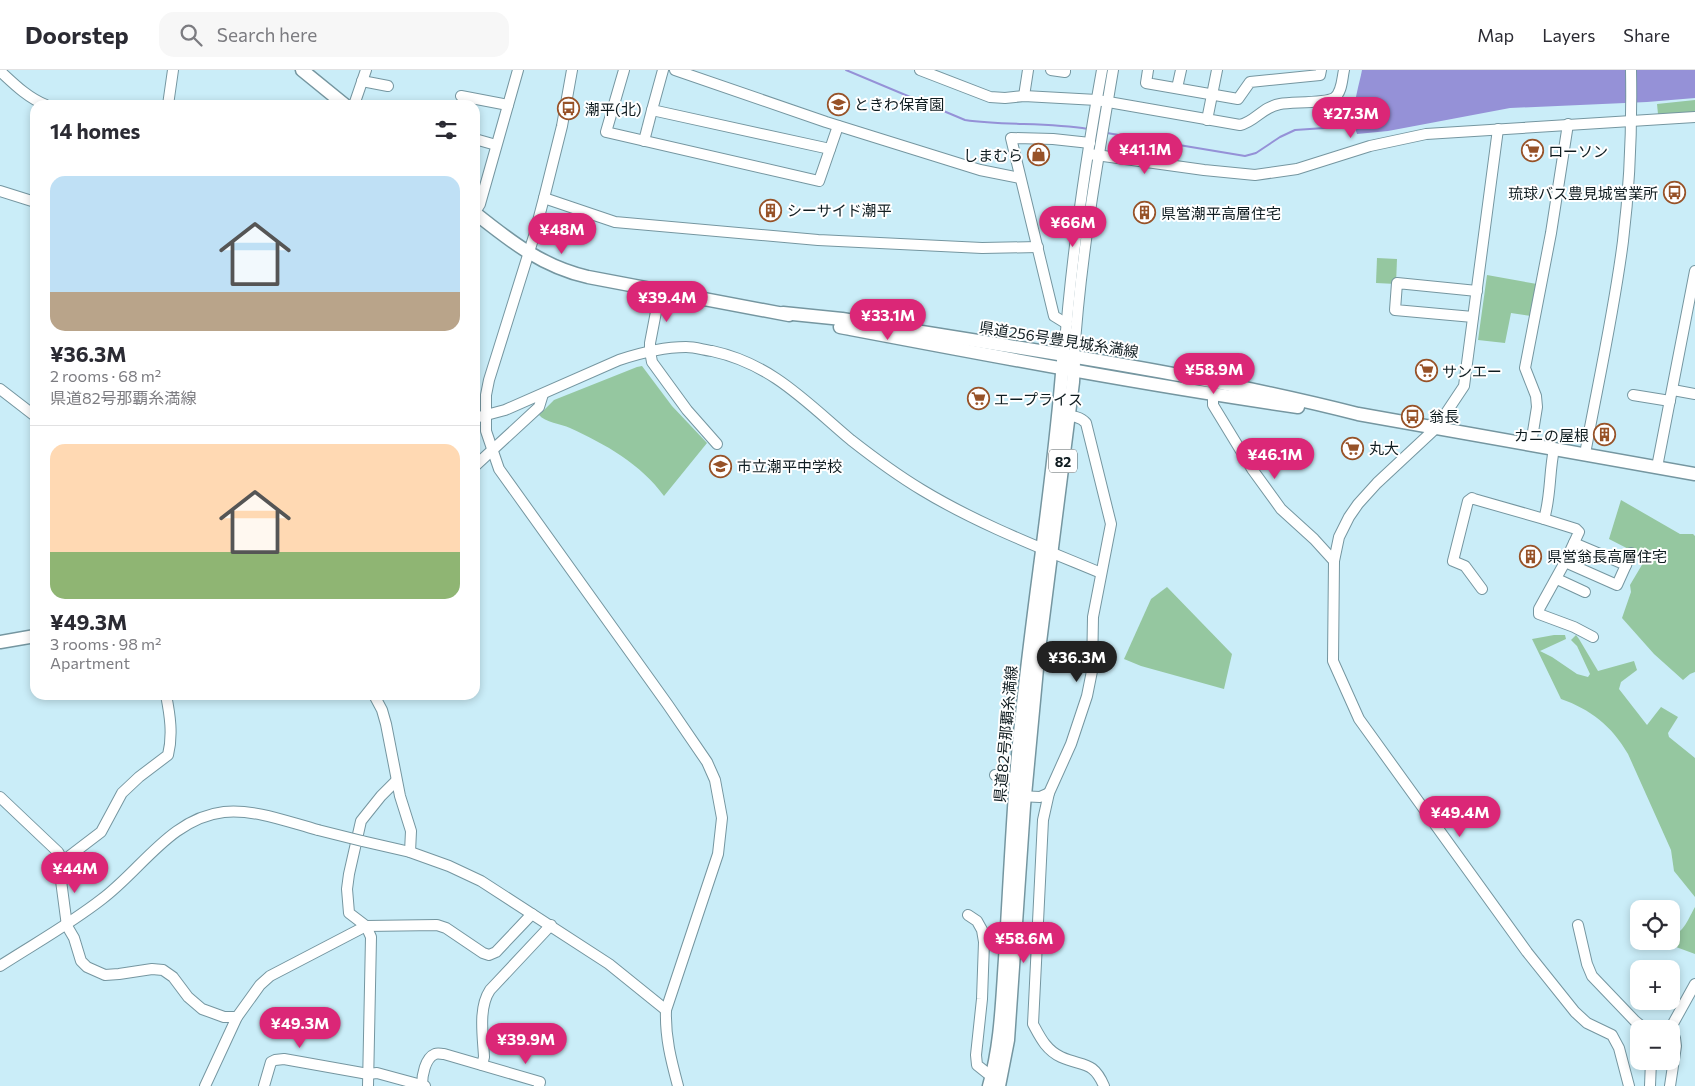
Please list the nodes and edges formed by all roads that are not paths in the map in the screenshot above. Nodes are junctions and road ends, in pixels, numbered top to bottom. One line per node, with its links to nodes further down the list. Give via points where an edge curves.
1 (173, 70): 33 (street)
2 (302, 70): 34 (main road)
3 (366, 70): 25 (street)
4 (518, 70): 37 (street)
5 (572, 70): 52 (street)
6 (624, 70): 46 (street, via 606,132)
7 (663, 70): 38 (street)
8 (675, 70): 43 (street)
9 (920, 70): 23 (street)
10 (1028, 70): 31 (street)
11 (1050, 70): 12 (street)
12 (1065, 70)
13 (1102, 70): 36 (street)
14 (1113, 70): 36 (street)
15 (1148, 70): 28 (street, via 1146,83)
16 (1181, 70): 28 (street)
17 (1217, 70): 29 (street)
18 (1252, 70): 26 (street)
19 (1321, 70): 24 (street, via 1320,75)
20 (1344, 70): 40 (street, via 1340,93 1333,100 1280,104 1267,108 1240,125)
21 (1631, 70): 41 (street)
22 (0, 71): 32 (street)
23 (943, 74): 31 (street, via 990,97)
24 (1286, 74): 26 (street)
25 (362, 82): 27 (street); 35 (street)
26 (1250, 82): 29 (street, via 1238,99)
27 (388, 86)
28 (1178, 88): 29 (street)
29 (1212, 94): 40 (street)
30 (461, 96): 37 (street)
31 (1024, 96): 36 (street)
32 (34, 100)
33 (169, 100)
34 (339, 100)
35 (356, 100)
36 (1102, 101): 40 (street); 48 (street)
37 (508, 105): 47 (street)
38 (652, 110): 46 (street); 49 (street)
39 (1695, 117): 41 (street)
40 (1207, 120)
41 (1632, 120): 42 (street); 84 (street, via 1623,241)
42 (1568, 124): 44 (street); 81 (street, via 1525,368 1534,388 1537,406)
43 (838, 126): 49 (street); 50 (street, via 980,170)
44 (1498, 129): 48 (street, via 1426,134 1370,146 1297,169 1255,175 1204,170); 60 (street)
45 (480, 140): 47 (street)
46 (644, 141): 49 (street, via 819,181)
47 (496, 145): 54 (street)
48 (1094, 147): 50 (street, via 1053,139 1011,138); 62 (street); 67 (street, via 1081,289)
49 (830, 149)
50 (1020, 178): 56 (street)
51 (0, 191): 53 (street)
52 (544, 198): 56 (street, via 615,222 818,240 982,248); 57 (street)
53 (30, 200)
54 (480, 204)
55 (480, 216): 57 (main road, 県道256号豊見城糸満線)
56 (1038, 247): 61 (street)
57 (528, 253): 59 (main road, 県道256号豊見城糸満線, via 577,274); 78 (street)
58 (1695, 271): 63 (street)
59 (660, 291): 66 (street); 67 (main road, 県道256号豊見城糸満線, via 783,313 840,327)
60 (1477, 291): 64 (street); 64 (street, via 1397,283 1395,310)
61 (1048, 292): 62 (street); 65 (street, via 1054,316)
62 (1069, 296): 65 (street)
63 (1692, 307): 68 (street)
64 (1474, 317): 79 (street, via 1464,386)
65 (1067, 324): 67 (street)
66 (650, 351): 70 (street, via 619,360); 80 (street, via 657,370 686,410); 90 (street, via 698,348 739,358 762,369 905,480 951,506)
67 (1069, 363): 71 (main road, 県道256号豊見城糸満線); 76 (main road, 県道256号豊見城糸満線, via 1212,381); 77 (main road, 県道82号那覇糸満線 / 82)
68 (1673, 390): 72 (street); 74 (street)
69 (1, 391): 75 (street)
70 (542, 394): 78 (street); 83 (street, via 539,407)
71 (1213, 394): 76 (main road, 県道256号豊見城糸満線); 92 (street, via 1213,405 1252,469 1281,509)
72 (1695, 394)
73 (1633, 395): 74 (street)
74 (1670, 401): 86 (street)
75 (30, 412)
76 (1358, 414): 79 (main road, 県道256号豊見城糸満線)
77 (1064, 415): 90 (main road, 県道82号那覇糸満線 / 82); 95 (street, via 1083,419 1086,423 1108,506 1111,524)
78 (480, 417): 83 (street)
79 (1436, 428): 81 (main road, 県道256号豊見城糸満線); 92 (street, via 1358,504 1339,537)
80 (717, 444)
81 (1531, 444): 82 (main road, 県道256号豊見城糸満線)
82 (1554, 449): 84 (main road, 県道256号豊見城糸満線); 88 (street, via 1549,503)
83 (492, 452): 85 (street); 120 (street, via 499,469 663,698 716,780 722,818 718,854)
84 (1585, 454): 86 (main road, 県道256号豊見城糸満線)
85 (480, 462)
86 (1657, 467): 87 (main road, 県道256号豊見城糸満線)
87 (1695, 474)
88 (1544, 520): 89 (street, via 1576,529 1579,532); 97 (street, via 1470,499 1453,561 1465,566)
89 (1574, 543): 93 (street); 94 (street)
90 (1047, 550): 95 (street); 105 (main road, 県道82号那覇糸満線 / 82, via 1028,656)
91 (1631, 553): 94 (street)
92 (1334, 561): 136 (street, via 1333,662 1359,718 1527,952 1575,1012 1587,1023 1612,1035 1619,1048)
93 (1565, 562): 94 (street, via 1617,585); 96 (street)
94 (1626, 565)
95 (1101, 573): 107 (street, via 1093,617 1092,671 1087,696 1071,744)
96 (1556, 579): 98 (street); 100 (street, via 1539,614)
97 (1482, 589)
98 (1585, 592)
99 (30, 637): 101 (main road)
100 (1594, 637)
101 (0, 642)
102 (167, 700): 111 (street, via 171,721 168,755 122,793 101,832)
103 (377, 700): 106 (street, via 386,724)
104 (995, 775): 105 (street)
105 (1021, 779): 108 (main road, 県道82号那覇糸満線 / 82)
106 (396, 782): 110 (street, via 412,831); 117 (street, via 361,821 349,874 349,913)
107 (1049, 793): 108 (street, via 1040,797); 135 (street, via 1043,820 1033,1024 1050,1050 1090,1066 1096,1070)
108 (1020, 796): 128 (main road, 県道82号那覇糸満線 / 82)
109 (0, 797): 111 (street, via 58,852)
110 (410, 852): 112 (street, via 481,881); 116 (street, bridge, via 260,815 224,812 191,821 174,833 104,898)
111 (63, 861): 116 (street, via 60,873)
112 (532, 914): 114 (street); 117 (street, via 489,956 437,925)
113 (968, 914): 128 (street, via 977,921 984,942 977,1065)
114 (551, 925): 120 (street, via 609,964); 124 (street, via 485,998)
115 (1578, 925): 122 (street, via 1592,976)
116 (67, 926): 118 (street); 121 (street, via 81,961 87,967 105,974 163,970 202,1009 224,1018)
117 (366, 926): 121 (street, via 270,976 260,984); 127 (street, via 371,937)
118 (0, 966)
119 (1695, 984): 123 (street)
120 (666, 1010): 134 (street, via 668,1049)
121 (237, 1017): 129 (street)
122 (1634, 1020)
123 (1675, 1020)
124 (482, 1065): 132 (street, via 434,1054 428,1059 422,1077); 133 (street, via 540,1082)
125 (1651, 1070): 137 (street)
126 (1672, 1070): 138 (street)
127 (368, 1074): 130 (street, via 275,1060 271,1062); 131 (street); 132 (street, via 377,1073)
128 (996, 1080)
129 (205, 1086)
130 (264, 1086)
131 (368, 1086)
132 (423, 1086)
133 (539, 1086)
134 (678, 1086)
135 (1104, 1086)
136 (1629, 1086)
137 (1650, 1086)
138 (1670, 1086)

